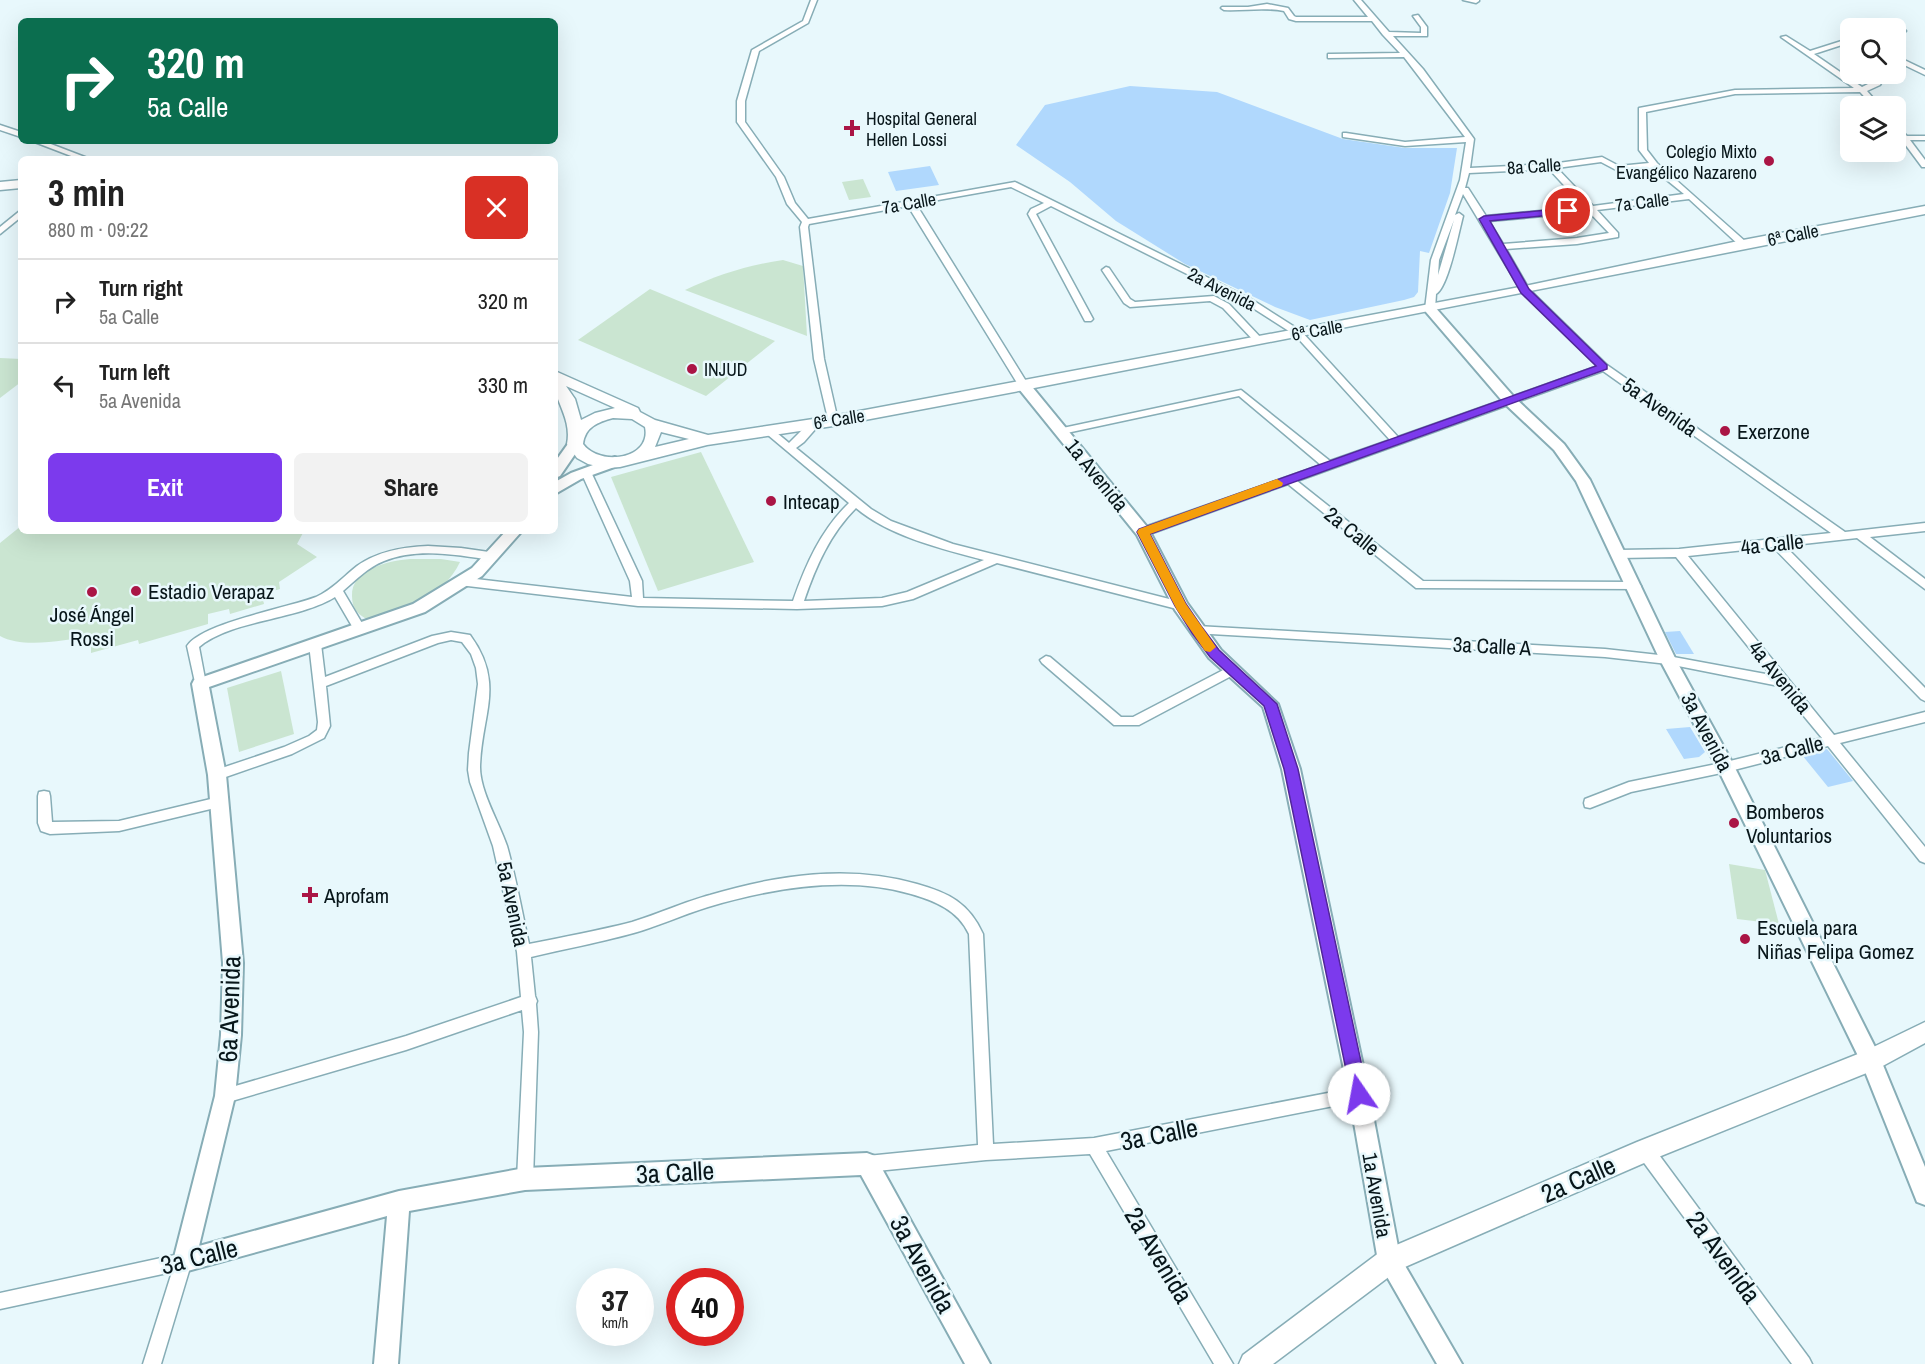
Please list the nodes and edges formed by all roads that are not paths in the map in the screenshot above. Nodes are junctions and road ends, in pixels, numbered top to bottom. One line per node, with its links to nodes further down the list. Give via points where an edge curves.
1 (814, 0): 43 (street, via 806,22 756,50 741,104 741,122)
2 (1357, 0): 7 (street)
3 (1466, 0): 4 (street)
4 (1476, 2)
5 (1224, 8): 7 (street, via 1275,6 1286,9 1296,19)
6 (1416, 16): 9 (street, via 1425,35)
7 (1374, 21): 8 (street); 9 (street)
8 (1285, 26)
9 (1385, 34): 13 (street)
10 (1784, 37): 12 (street)
11 (1840, 44): 12 (street)
12 (1808, 54): 19 (street)
13 (1406, 55): 14 (street); 26 (street, via 1448,105)
14 (1331, 56)
15 (1925, 61): 16 (street)
16 (1908, 63): 17 (street)
17 (1925, 73)
18 (1873, 84): 19 (street)
19 (1862, 90): 20 (street); 29 (street, via 1735,92 1642,110 1643,150)
20 (1868, 96)
21 (0, 127): 22 (street)
22 (18, 134)
23 (1346, 135): 26 (street, via 1405,144)
24 (1907, 138): 25 (street); 30 (street)
25 (1925, 138)
26 (1470, 139): 32 (street)
27 (44, 144): 28 (street)
28 (78, 156)
29 (1654, 165): 31 (street, 8a Calle, via 1614,168 1602,159); 36 (street)
30 (1925, 165)
31 (1551, 166): 32 (street, 8a Calle); 39 (street)
32 (1465, 180): 42 (street, 5a Avenida); 49 (street, via 1446,265)
33 (18, 184): 35 (main road)
34 (1012, 184): 37 (street, 7a Calle); 38 (street, 2a Avenida)
35 (0, 186)
36 (1691, 196): 39 (street, 7a Calle); 45 (street)
37 (910, 202): 43 (street, 7a Calle); 56 (street, 1a Avenida)
38 (1051, 203): 50 (street, via 1032,214); 51 (street, 2a Avenida, via 1248,301)
39 (1590, 209): 42 (street, 7a Calle); 46 (street, via 1614,236)
40 (1925, 210): 45 (main road, 6ª Calle)
41 (18, 216): 44 (street)
42 (1484, 219): 46 (street, 5a Avenida)
43 (806, 222): 59 (street, via 819,360)
44 (0, 231)
45 (1743, 244): 48 (main road, 6ª Calle)
46 (1499, 247): 48 (street, 5a Avenida)
47 (1106, 270): 52 (street, via 1126,301 1133,304 1211,298 1226,306)
48 (1525, 290): 49 (main road, 6ª Calle); 53 (street, 5a Avenida)
49 (1430, 309): 51 (main road, 6ª Calle); 57 (street, 3a Avenida)
50 (1088, 319)
51 (1299, 333): 52 (main road, 6ª Calle); 66 (street, 2a Avenida)
52 (1258, 340): 56 (main road, 6ª Calle)
53 (1604, 367): 57 (street); 81 (street, 5a Avenida)
54 (558, 376): 58 (main road)
55 (558, 386): 64 (main road, via 569,403)
56 (1024, 386): 59 (main road, 6ª Calle); 63 (street, 1a Avenida)
57 (1509, 400): 66 (street); 84 (street, 3a Avenida, via 1559,447 1578,472)
58 (636, 415): 60 (main road); 64 (main road, via 601,416 582,427)
59 (833, 421): 61 (main road, 6ª Calle)
60 (651, 424): 65 (main road, 6ª Calle); 68 (main road, via 652,442)
61 (814, 424): 62 (main road, 6ª Calle); 67 (street)
62 (767, 430): 65 (main road, 6ª Calle); 67 (street)
63 (1062, 431): 70 (street, via 1241,393); 77 (street, 1a Avenida)
64 (576, 440): 69 (main road, via 584,457); 71 (street)
65 (707, 440): 68 (main road, 6ª Calle)
66 (1396, 441): 70 (street)
67 (789, 448): 75 (street)
68 (632, 458): 69 (main road)
69 (615, 462): 72 (street)
70 (1328, 465): 73 (street)
71 (558, 468)
72 (586, 472): 74 (street); 91 (street, via 636,581)
73 (1288, 479): 77 (street); 89 (street, 2a Calle, via 1416,584)
74 (558, 487)
75 (856, 502): 86 (street, via 887,524); 92 (street, via 842,514 814,556)
76 (1925, 527): 80 (street, 4a Calle)
77 (1143, 532): 93 (street, 1a Avenida)
78 (498, 534): 85 (street)
79 (511, 534): 85 (street)
80 (1859, 534): 81 (street, 4a Calle); 88 (street)
81 (1843, 536): 82 (street, 4a Calle)
82 (1777, 544): 83 (street, 4a Calle); 103 (street)
83 (1679, 553): 84 (street, 4a Calle); 100 (street, 4a Avenida)
84 (1619, 554): 89 (street, 3a Avenida)
85 (486, 555): 87 (street, via 477,572); 90 (street, via 434,551 390,554 364,567)
86 (996, 559): 92 (street, via 909,596 882,602); 93 (street)
87 (459, 581): 91 (street); 94 (street, via 419,609)
88 (1925, 585)
89 (1635, 586): 98 (street, 3a Avenida)
90 (337, 591): 94 (street); 102 (street, 6a Avenida, via 319,601 209,635 193,646)
91 (638, 602): 92 (street)
92 (797, 605)
93 (1181, 606): 95 (street, 1a Avenida)
94 (360, 630): 96 (street)
95 (1197, 630): 98 (street, 3a Calle A); 99 (street, 1a Avenida)
96 (315, 644): 101 (street); 102 (street)
97 (1046, 660): 99 (street, via 1125,724)
98 (1668, 660): 100 (street, 3a Calle A); 106 (street, 3a Avenida)
99 (1233, 670): 116 (street, 1a Avenida, via 1270,704 1291,769)
100 (1785, 682): 105 (street, 4a Avenida)
101 (321, 683): 107 (street, via 321,735); 112 (street, 5a Avenida, via 436,639 466,638 478,655 484,682 474,756 476,782 500,846)
102 (200, 684): 107 (street, 6a Avenida)
103 (1925, 696)
104 (1925, 717): 105 (street, 3a Calle)
105 (1832, 740): 106 (street, 3a Calle); 111 (street, 4a Avenida)
106 (1726, 767): 110 (street, 3a Calle, via 1629,787); 115 (street, 3a Avenida)
107 (217, 775): 109 (street, 6a Avenida)
108 (44, 796): 109 (street, via 45,824 50,828 119,826)
109 (219, 802): 117 (street, 6a Avenida, via 233,963)
110 (1590, 802)
111 (1925, 858)
112 (524, 952): 113 (street, 5a Avenida); 120 (street, via 631,928 710,901 795,884 873,879 936,895 962,910 976,934)
113 (530, 1002): 117 (street); 122 (street, 5a Avenida)
114 (1925, 1032): 115 (main road, 2a Calle)
115 (1871, 1060): 119 (main road, 2a Calle); 123 (street, 3a Avenida)
116 (1359, 1094): 118 (street, 3a Calle); 126 (street, 1a Avenida)
117 (225, 1096): 125 (street, 6a Avenida)
118 (1094, 1146): 120 (street, 3a Calle); 131 (street, 2a Avenida)
119 (1645, 1150): 126 (main road, 2a Calle); 134 (street, 2a Avenida)
120 (986, 1152): 121 (street, 3a Calle)
121 (867, 1164): 122 (street, 3a Calle); 130 (street, 3a Avenida)
122 (525, 1179): 124 (street, 3a Calle)
123 (1925, 1194)
124 (399, 1202): 125 (street, 3a Calle); 129 (street)
125 (184, 1261): 127 (street, 3a Calle); 128 (street, 6a Avenida)
126 (1389, 1262): 132 (main road, 2a Calle); 133 (street, 1a Avenida)
127 (0, 1301)
128 (153, 1364)
129 (386, 1364)
130 (978, 1364)
131 (1224, 1364)
132 (1252, 1364)
133 (1450, 1364)
134 (1803, 1364)

